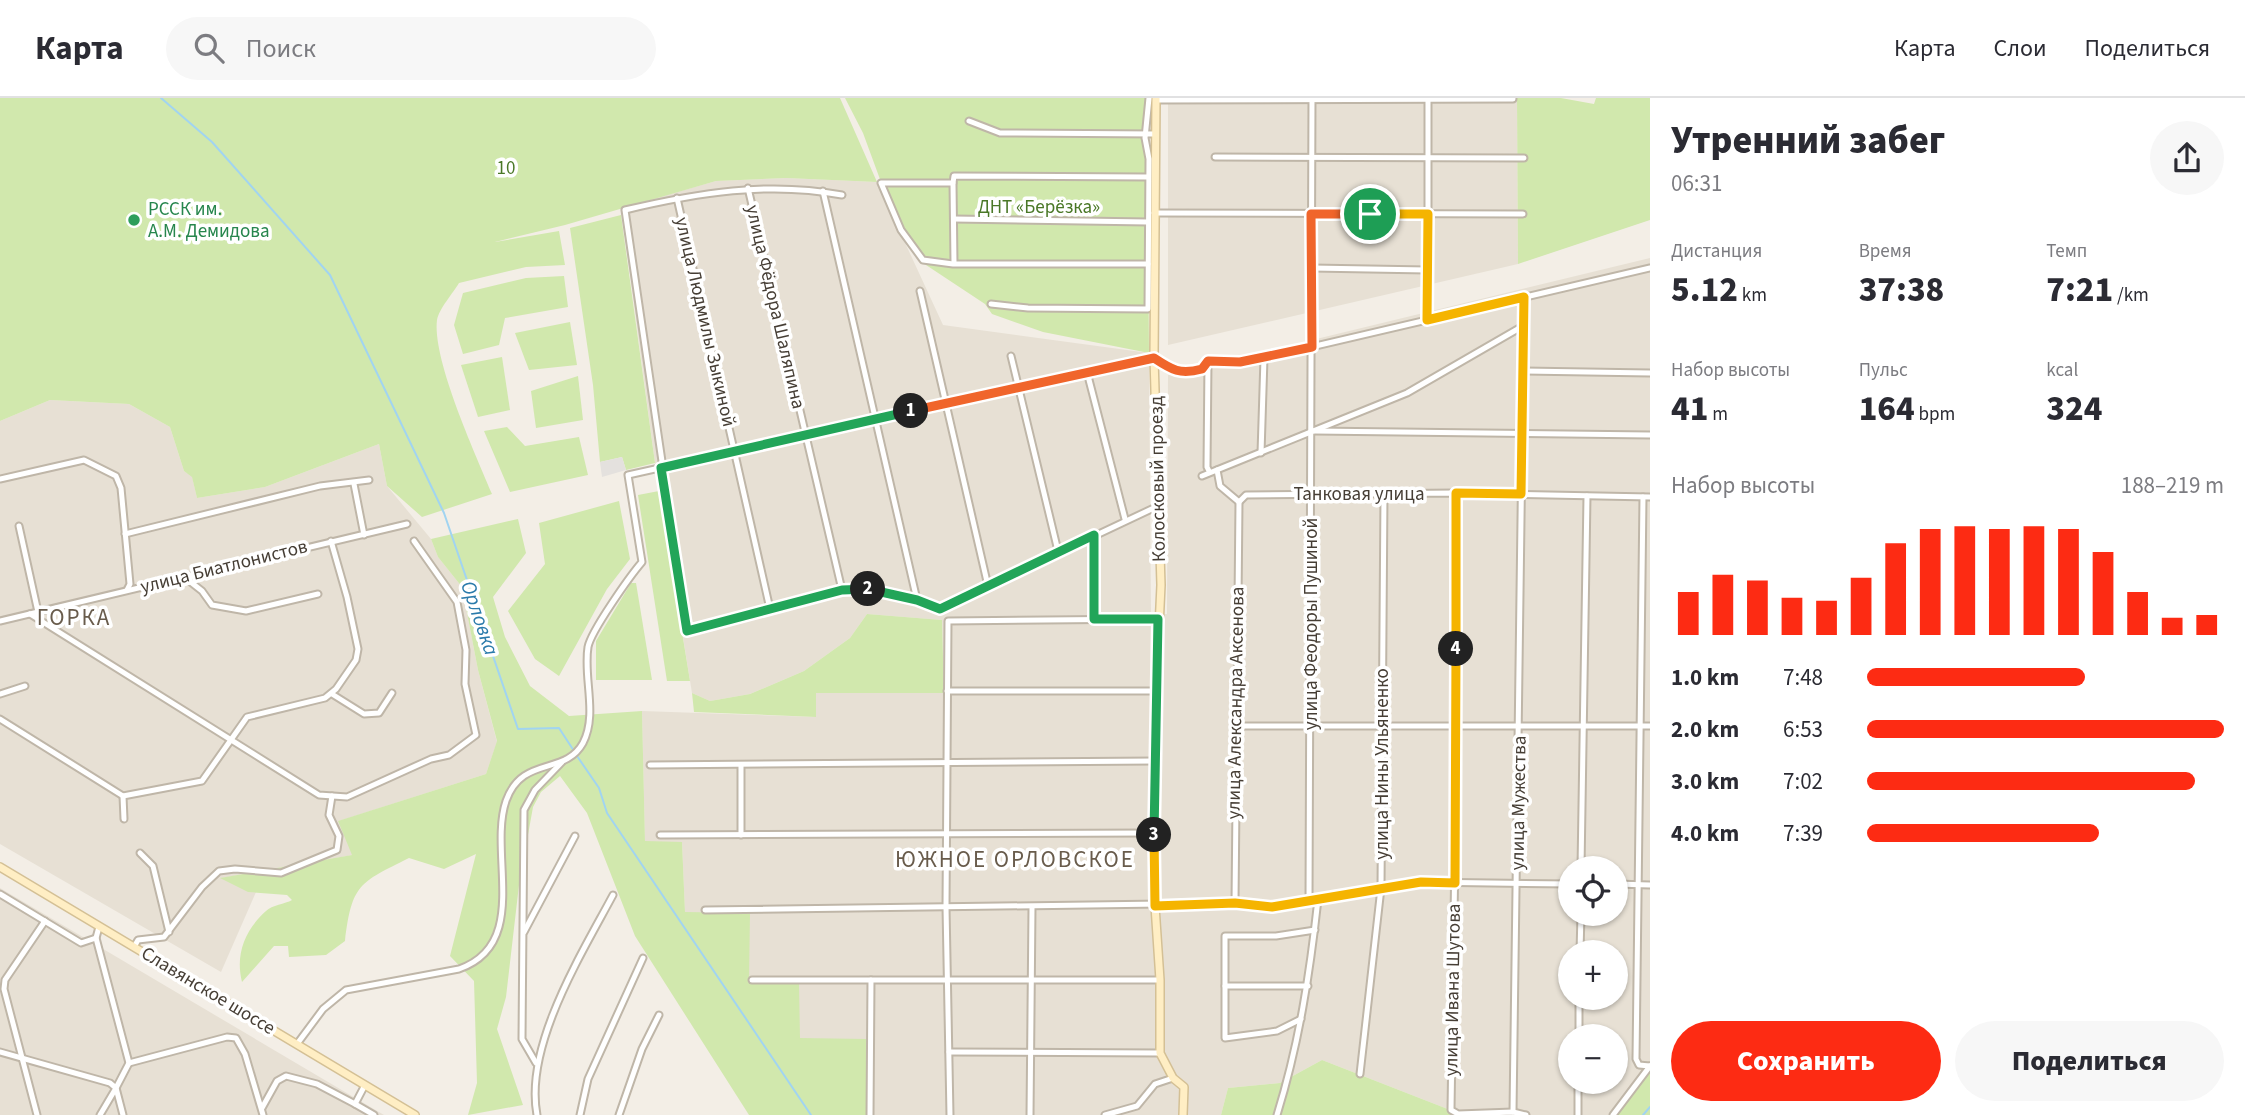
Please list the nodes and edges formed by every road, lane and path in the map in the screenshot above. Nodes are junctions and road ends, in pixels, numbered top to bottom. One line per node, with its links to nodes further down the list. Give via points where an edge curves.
1 (1428, 98): 2 (street); 4 (street); 9 (street)
2 (1513, 98)
3 (1153, 99): 4 (street); 6 (street, Колосковый проезд)
4 (1313, 99): 7 (street, улица Феодоры Пушиной)
5 (969, 121): 6 (street, via 1000,133)
6 (1152, 133): 11 (street); 17 (street, Колосковый проезд)
7 (1312, 156): 8 (street); 9 (street); 18 (street, улица Феодоры Пушиной)
8 (1215, 157)
9 (1428, 158): 10 (street); 19 (street)
10 (1524, 158)
11 (1148, 177): 12 (street, via 954,176); 22 (street)
12 (953, 183): 21 (street); 23 (street, via 881,183 901,230 923,260)
13 (748, 188): 14 (street); 16 (street); 46 (street, улица Фёдора Шаляпина)
14 (822, 191): 15 (street); 43 (street)
15 (842, 195)
16 (677, 198): 48 (street, улица Людмилы Зыкиной); 50 (street, via 625,210)
17 (1154, 213): 18 (street); 35 (street, Колосковый проезд)
18 (1311, 214): 19 (street); 25 (street, улица Феодоры Пушиной)
19 (1428, 214): 20 (street); 27 (street)
20 (1523, 214)
21 (954, 219): 22 (street); 23 (street)
22 (1148, 222): 24 (street)
23 (954, 263): 24 (street)
24 (1148, 264): 30 (street, via 1148,309)
25 (1312, 268): 27 (street); 33 (street, улица Феодоры Пушиной)
26 (1650, 268): 29 (street)
27 (1427, 270): 31 (street)
28 (920, 291): 42 (street)
29 (1524, 297): 31 (street); 32 (street, улица Мужества)
30 (991, 304)
31 (1427, 320): 33 (street)
32 (1523, 326): 38 (street, улица Мужества); 44 (street, via 1407,393)
33 (1312, 347): 36 (street); 44 (street, улица Феодоры Пушиной)
34 (1011, 356): 41 (street)
35 (1154, 358): 37 (street, via 1182,373 1202,369); 39 (street); 63 (street, Колосковый проезд)
36 (1264, 358): 37 (street); 49 (street)
37 (1208, 361): 51 (street, via 1207,467)
38 (1523, 371): 40 (street); 45 (street, улица Мужества)
39 (1087, 372): 41 (street); 64 (street)
40 (1650, 373)
41 (1017, 387): 42 (street); 72 (street)
42 (945, 404): 43 (street); 74 (street)
43 (875, 418): 46 (street); 78 (street)
44 (1311, 431): 45 (street); 49 (street); 57 (street, улица Феодоры Пушиной)
45 (1522, 432): 47 (street); 59 (street, улица Мужества)
46 (805, 435): 48 (street); 75 (street, улица Фёдора Шаляпина)
47 (1650, 435)
48 (734, 452): 50 (street); 79 (street, улица Людмилы Зыкиной)
49 (1261, 453): 51 (street)
50 (661, 468): 79 (street, via 687,631); 102 (street, via 628,475 642,562 588,646 587,731 579,748)
51 (1213, 470): 52 (street); 62 (street, via 1220,486)
52 (1202, 475)
53 (0, 479): 67 (street, via 90,461 118,479)
54 (369, 480): 55 (street)
55 (354, 484): 67 (street, via 320,486); 68 (street)
56 (1456, 493): 58 (street, Танковая улица); 59 (street, Танковая улица); 93 (street, улица Ивана Шутова)
57 (1311, 494): 58 (street, Танковая улица); 62 (street, Танковая улица, via 1246,495); 97 (street, улица Феодоры Пушиной)
58 (1384, 494): 98 (street, улица Нины Ульяненко)
59 (1521, 494): 60 (street, Танковая улица); 99 (street, улица Мужества)
60 (1587, 496): 61 (street, Танковая улица); 94 (street)
61 (1647, 497): 95 (street)
62 (1239, 502): 92 (street, улица Александра Аксенова)
63 (1158, 506): 64 (street); 83 (street, Колосковый проезд)
64 (1125, 519): 69 (street)
65 (407, 524): 68 (street, улица Биатлонистов)
66 (19, 526): 80 (street)
67 (125, 534): 76 (street)
68 (364, 535): 70 (street, улица Биатлонистов)
69 (1094, 535): 72 (street); 82 (street)
70 (331, 541): 73 (street, улица Биатлонистов); 90 (street, via 358,655)
71 (414, 541): 107 (street, via 457,602 466,650 465,684 476,735 449,755 347,797)
72 (1058, 551): 74 (street)
73 (183, 576): 76 (street, улица Биатлонистов); 77 (street, via 212,605 241,611)
74 (988, 586): 78 (street, via 940,609)
75 (842, 590): 78 (street, via 866,588); 79 (street)
76 (127, 591): 80 (street, улица Биатлонистов)
77 (318, 594)
78 (917, 600)
79 (770, 609)
80 (38, 612): 81 (street, улица Биатлонистов)
81 (30, 614): 84 (street, улица Биатлонистов); 100 (street)
82 (1094, 619): 83 (street); 86 (street, via 948,621)
83 (1158, 619): 87 (street, Колосковый проезд)
84 (0, 621)
85 (25, 686): 89 (street)
86 (947, 691): 87 (street); 103 (street)
87 (1156, 691): 101 (street, Колосковый проезд)
88 (392, 692): 90 (street, via 379,713 364,714)
89 (0, 694)
90 (332, 694): 100 (street, via 247,717)
91 (0, 719): 106 (street)
92 (1235, 726): 97 (street); 128 (street, улица Александра Аксенова)
93 (1457, 726): 98 (street); 99 (street); 117 (street, улица Ивана Шутова)
94 (1583, 726): 95 (street); 99 (street); 115 (street)
95 (1641, 726): 96 (street); 121 (street)
96 (1650, 726)
97 (1311, 727): 98 (street); 127 (street, улица Феодоры Пушиной)
98 (1383, 727): 123 (street, улица Нины Ульяненко)
99 (1520, 727): 119 (street, улица Мужества)
100 (229, 740): 106 (street, via 197,784); 107 (street, via 319,794)
101 (1156, 761): 103 (street); 109 (street, Колосковый проезд)
102 (562, 762): 137 (street, via 535,790 524,810); 150 (street, via 525,774 506,802 503,908 498,931 486,951 459,969 346,990 323,1009)
103 (946, 764): 105 (street); 112 (street)
104 (650, 765): 105 (street)
105 (741, 766): 111 (street)
106 (123, 796): 108 (street)
107 (332, 796): 136 (street, via 330,815 339,836 337,850 281,873 219,871)
108 (124, 818)
109 (1154, 833): 112 (street); 129 (street, Колосковый проезд)
110 (660, 835): 111 (street)
111 (741, 835): 112 (street)
112 (946, 835): 130 (street)
113 (575, 836): 137 (street)
114 (140, 853): 136 (street, via 153,866)
115 (1581, 856)
116 (0, 867): 134 (street, Славянское шоссе)
117 (1455, 883): 119 (street); 123 (street); 166 (street, улица Ивана Шутова, via 1451,1110 1458,1114)
118 (1558, 884): 119 (street)
119 (1517, 885): 166 (street, улица Мужества)
120 (1628, 885): 121 (street)
121 (1639, 885): 122 (street); 158 (street, via 1636,1063)
122 (1650, 885)
123 (1381, 888): 126 (street); 159 (street, улица Нины Ульяненко)
124 (0, 894): 133 (street)
125 (613, 895): 157 (street, via 573,972)
126 (1318, 899): 127 (street); 135 (street)
127 (1309, 901): 128 (street, via 1272,907)
128 (1235, 903): 129 (street)
129 (1155, 906): 131 (street); 143 (street, Колосковый проезд)
130 (946, 907): 131 (street); 132 (street); 144 (street)
131 (1032, 908): 145 (street)
132 (705, 910)
133 (45, 921): 138 (street, via 81,943); 155 (street, via 4,985)
134 (99, 927): 138 (street); 139 (street, Славянское шоссе)
135 (1315, 930): 146 (street, via 1225,936); 147 (street)
136 (169, 932): 139 (street, via 158,939 138,940)
137 (523, 935): 157 (street, via 522,1039)
138 (96, 938): 156 (street)
139 (134, 947): 150 (street, Славянское шоссе)
140 (643, 958): 173 (street, via 588,1079)
141 (752, 980): 142 (street)
142 (871, 980): 144 (street); 175 (street)
143 (1160, 980): 145 (street); 154 (street, Колосковый проезд)
144 (949, 981): 145 (street); 152 (street)
145 (1031, 981): 153 (street)
146 (1225, 986): 147 (street); 149 (street, via 1226,1038 1277,1031)
147 (1308, 986): 149 (street)
148 (659, 1015): 174 (street)
149 (1301, 1019): 180 (street)
150 (297, 1044): 161 (street, Славянское шоссе)
151 (0, 1052): 155 (street)
152 (949, 1052): 153 (street); 176 (street)
153 (1031, 1052): 154 (street); 177 (street)
154 (1160, 1053): 160 (street, Колосковый проезд)
155 (22, 1059): 162 (street); 167 (street)
156 (129, 1063): 162 (street); 165 (street, via 227,1037 238,1040)
157 (536, 1063): 172 (street)
158 (1650, 1066): 183 (street)
159 (1360, 1074)
160 (1173, 1078): 178 (street, via 1156,1084 1137,1105); 179 (street, Колосковый проезд, via 1184,1087)
161 (365, 1085): 164 (street); 171 (street, Славянское шоссе)
162 (116, 1088): 168 (street); 169 (street)
163 (1578, 1094): 182 (street)
164 (355, 1104): 165 (street, via 317,1084 286,1076 276,1081); 170 (street)
165 (263, 1112)
166 (1513, 1112): 181 (street)
167 (37, 1115)
168 (100, 1115)
169 (123, 1115)
170 (374, 1115)
171 (415, 1115)
172 (537, 1115)
173 (580, 1115)
174 (619, 1115)
175 (870, 1115)
176 (950, 1115)
177 (1030, 1115)
178 (1105, 1115)
179 (1183, 1115)
180 (1277, 1115)
181 (1526, 1115)
182 (1578, 1115)
183 (1613, 1115)

